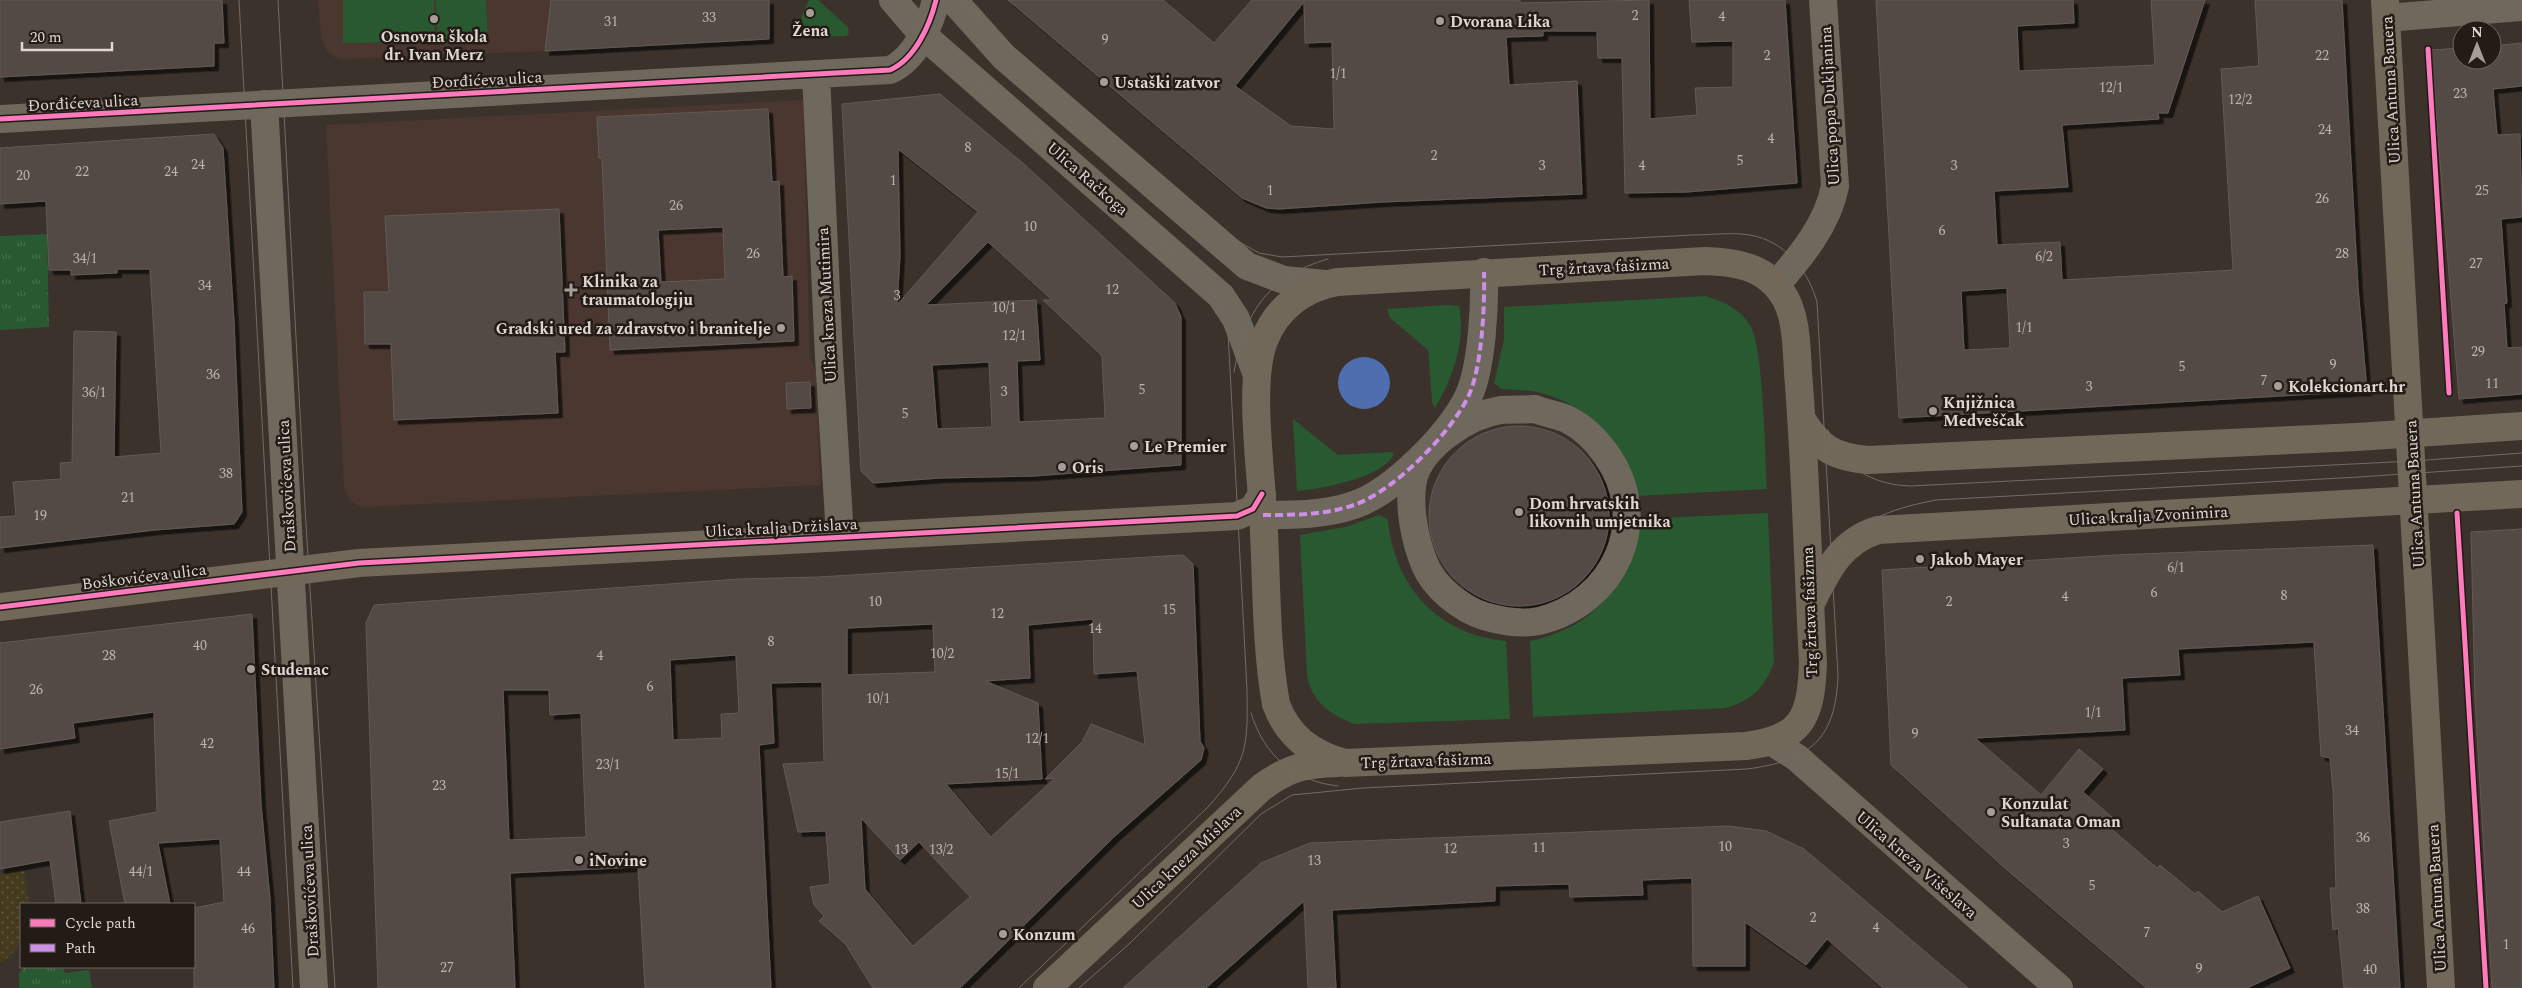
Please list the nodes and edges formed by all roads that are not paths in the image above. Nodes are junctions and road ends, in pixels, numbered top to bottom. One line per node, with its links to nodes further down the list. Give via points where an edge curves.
1 (893, 0): 7 (street, Ulica Račkoga)
2 (936, 0): 7 (street, Đorđićeva ulica)
3 (953, 0): 12 (street, via 1004,57 1247,266 1284,280)
4 (1823, 0): 13 (street, Ulica popa Dukljanina, via 1835,186 1831,206 1822,224)
5 (2522, 7): 6 (street)
6 (2386, 9): 17 (main road, Ulica Antuna Bauera)
7 (923, 35): 8 (street, Đorđićeva ulica, via 901,64 890,70); 14 (street, Ulica Račkoga, via 1221,296 1236,319)
8 (816, 74): 9 (street, Đorđićeva ulica); 22 (street, Ulica kneza Mutimira)
9 (264, 104): 10 (street, Đorđićeva ulica); 23 (street, Draškovićeva ulica)
10 (0, 119)
11 (1484, 272): 12 (main road, Trg žrtava fašizma); 13 (main road, Trg žrtava fašizma, via 1726,262 1746,266); 18 (street, via 1480,352 1469,396)
12 (1325, 284): 14 (main road, Trg žrtava fašizma, via 1300,295 1269,327 1258,357)
13 (1776, 285): 15 (main road, Trg žrtava fašizma, via 1790,306)
14 (1257, 375): 21 (main road, Trg žrtava fašizma)
15 (1801, 418): 17 (main road, via 1814,440 1826,448 1854,459 1868,460); 24 (main road, Trg žrtava fašizma)
16 (2522, 426): 17 (main road)
17 (2410, 434): 20 (main road, Ulica Antuna Bauera)
18 (1436, 442): 18 (street, via 1467,422 1500,410 1534,410 1568,420 1596,440 1616,468 1626,501 1626,527 1620,553 1608,577 1590,596 1568,611 1538,621 1505,622 1474,613 1447,594 1426,568 1414,537 1413,480); 21 (street, via 1390,487 1355,505 1308,515)
19 (2522, 494): 20 (main road, Ulica kralja Zvonimira)
20 (2415, 501): 24 (main road, Ulica kralja Zvonimira, via 1878,530 1864,534 1843,549); 31 (main road, Ulica Antuna Bauera)
21 (1263, 504): 22 (main road, Ulica kralja Držislava, via 1237,516); 27 (main road, Trg žrtava fašizma, via 1276,704 1281,719 1303,744 1327,758)
22 (840, 536): 23 (main road, Ulica kralja Držislava, via 369,562)
23 (290, 570): 25 (main road, Boškovićeva ulica); 28 (street, Draškovićeva ulica)
24 (1810, 604): 26 (main road, Trg žrtava fašizma, via 1813,663 1810,699 1790,734)
25 (0, 607)
26 (1772, 742): 27 (main road, Trg žrtava fašizma); 30 (street, Ulica kneza Višeslava, via 1796,757)
27 (1345, 763): 29 (main road, Ulica kneza Mislava, via 1300,766 1262,786)
28 (314, 988)
29 (1047, 988)
30 (2060, 988)
31 (2441, 988)

